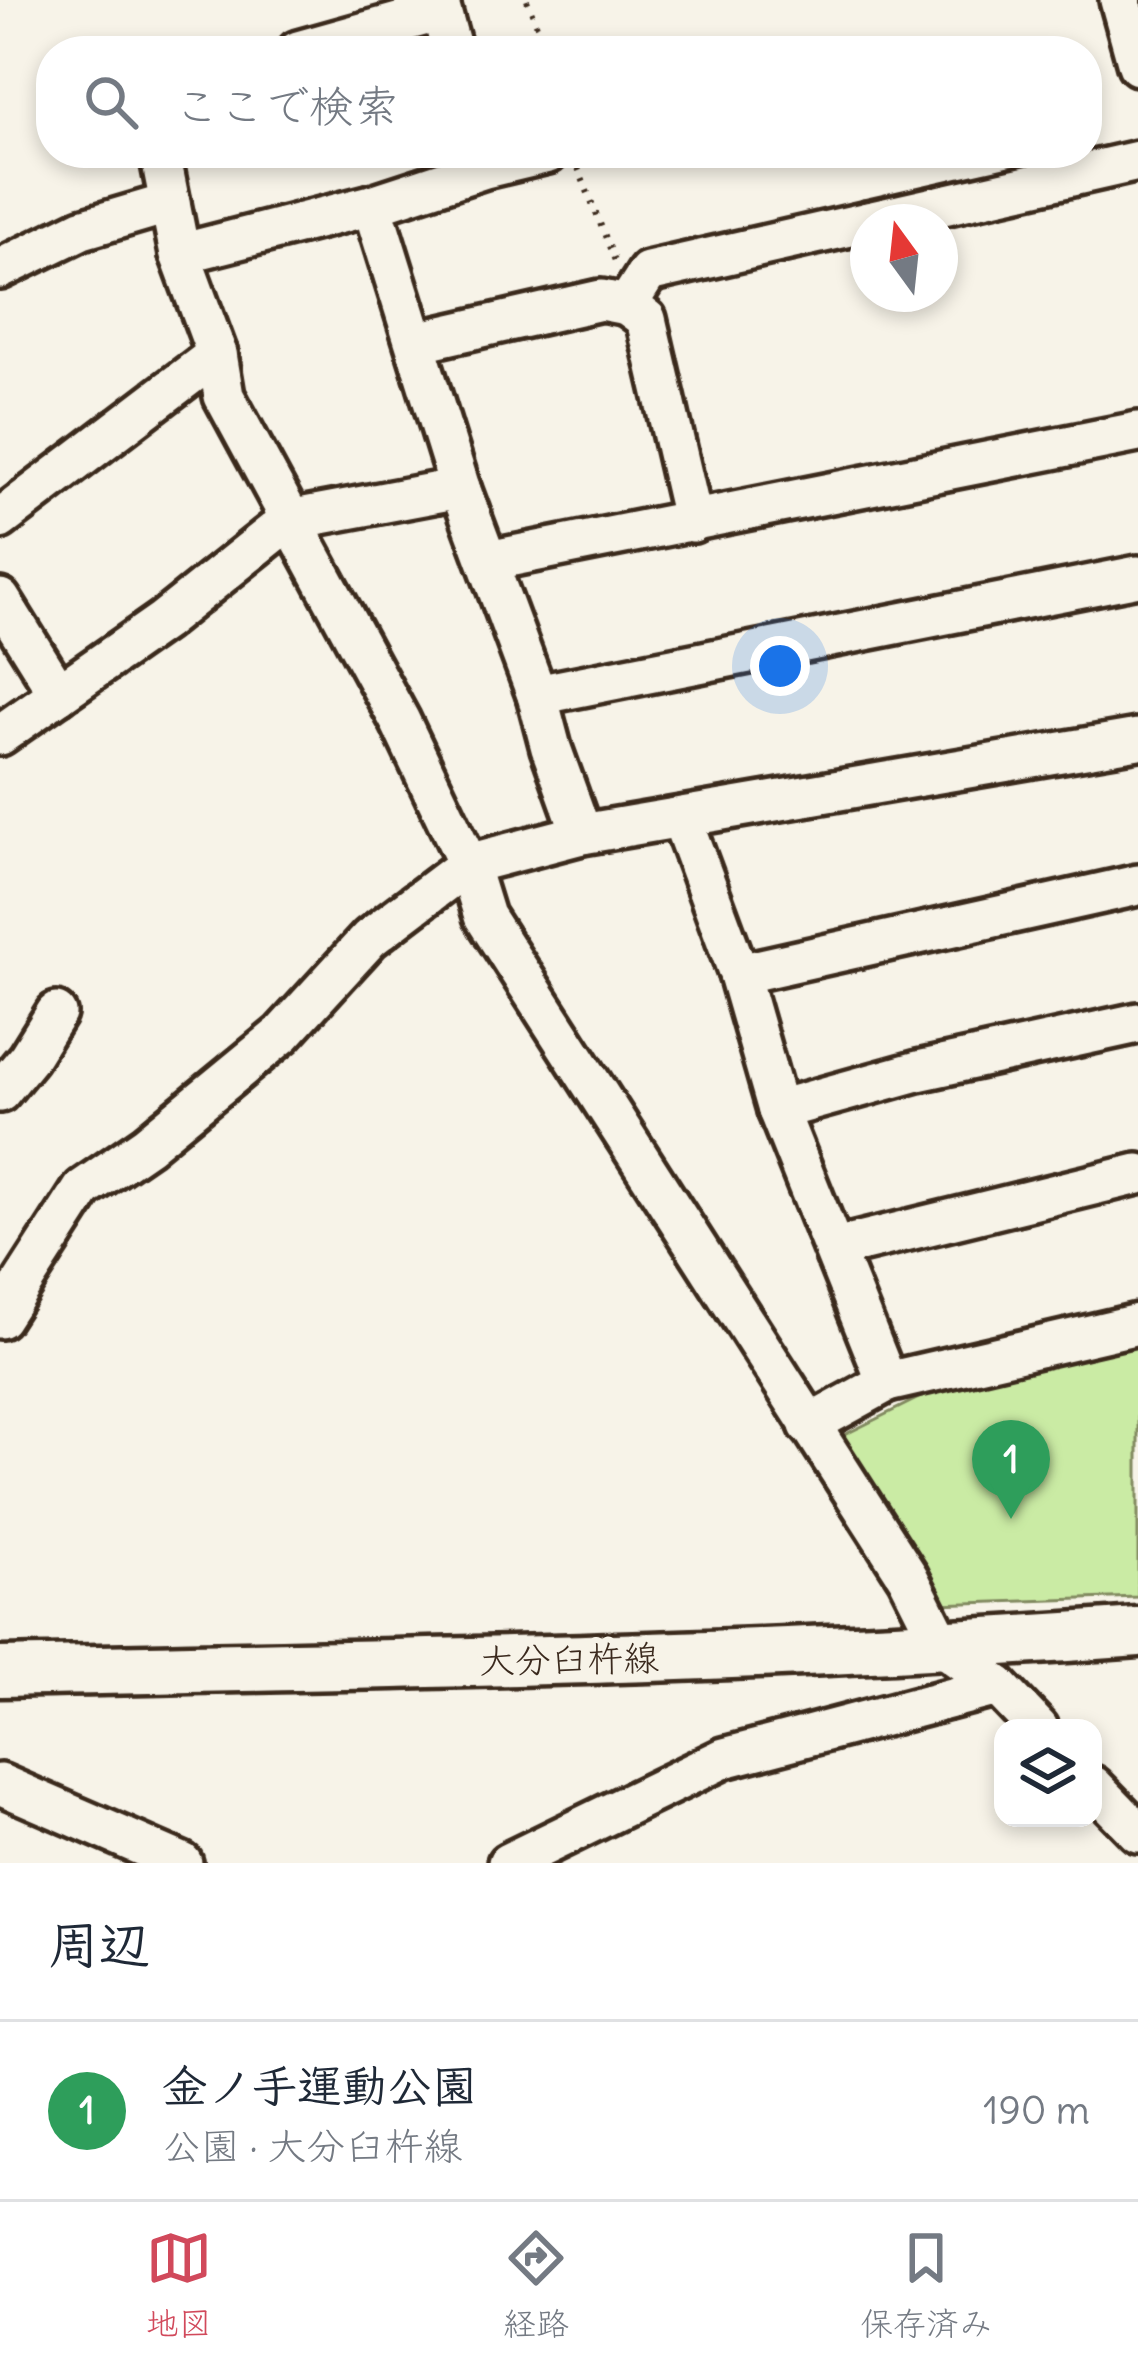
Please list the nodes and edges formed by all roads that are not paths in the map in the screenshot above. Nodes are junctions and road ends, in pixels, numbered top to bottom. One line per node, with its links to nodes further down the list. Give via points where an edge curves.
1 (1120, 0): 4 (street)
2 (352, 36): 3 (street, via 441,11)
3 (448, 36)
4 (1138, 64)
5 (1138, 161): 9 (street)
6 (163, 168): 8 (street)
7 (463, 168): 10 (street)
8 (170, 202): 12 (street); 13 (street, via 82,229)
9 (948, 204)
10 (372, 205): 12 (street); 15 (street)
11 (850, 226): 14 (street, via 648,272)
12 (180, 254): 16 (street)
13 (0, 269)
14 (631, 298): 15 (street); 21 (street, via 646,319)
15 (416, 342): 18 (street)
16 (217, 354): 19 (street); 20 (street, via 224,396)
17 (1138, 432): 21 (street)
18 (460, 488): 20 (street); 22 (street)
19 (0, 519)
20 (289, 520): 25 (street); 31 (street, via 350,622)
21 (693, 522): 22 (street)
22 (488, 561): 26 (street)
23 (1138, 577): 26 (street)
24 (0, 599): 25 (street)
25 (58, 694): 27 (street)
26 (537, 694): 30 (street)
27 (0, 735)
28 (1138, 739): 29 (street)
29 (682, 820): 30 (street); 33 (street)
30 (582, 835): 31 (street)
31 (468, 864): 40 (street, via 370,938 282,1034 83,1189); 43 (street, via 484,916)
32 (1138, 885): 33 (street)
33 (739, 974): 37 (street)
34 (56, 1013): 36 (street)
35 (1138, 1023): 37 (street)
36 (0, 1092)
37 (778, 1110): 39 (street)
38 (1138, 1174): 39 (street)
39 (836, 1248): 42 (street)
40 (0, 1318)
41 (1138, 1324): 42 (street)
42 (887, 1382): 43 (street)
43 (809, 1425): 45 (street)
44 (1138, 1632): 45 (main road, 大分臼杵線)
45 (943, 1646): 46 (main road, 大分臼杵線); 47 (street)
46 (0, 1672)
47 (998, 1686): 48 (street); 53 (street, via 724,1758)
48 (1029, 1719)
49 (0, 1784): 52 (street)
50 (1102, 1795): 51 (street)
51 (1138, 1832)
52 (182, 1863)
53 (508, 1863)

